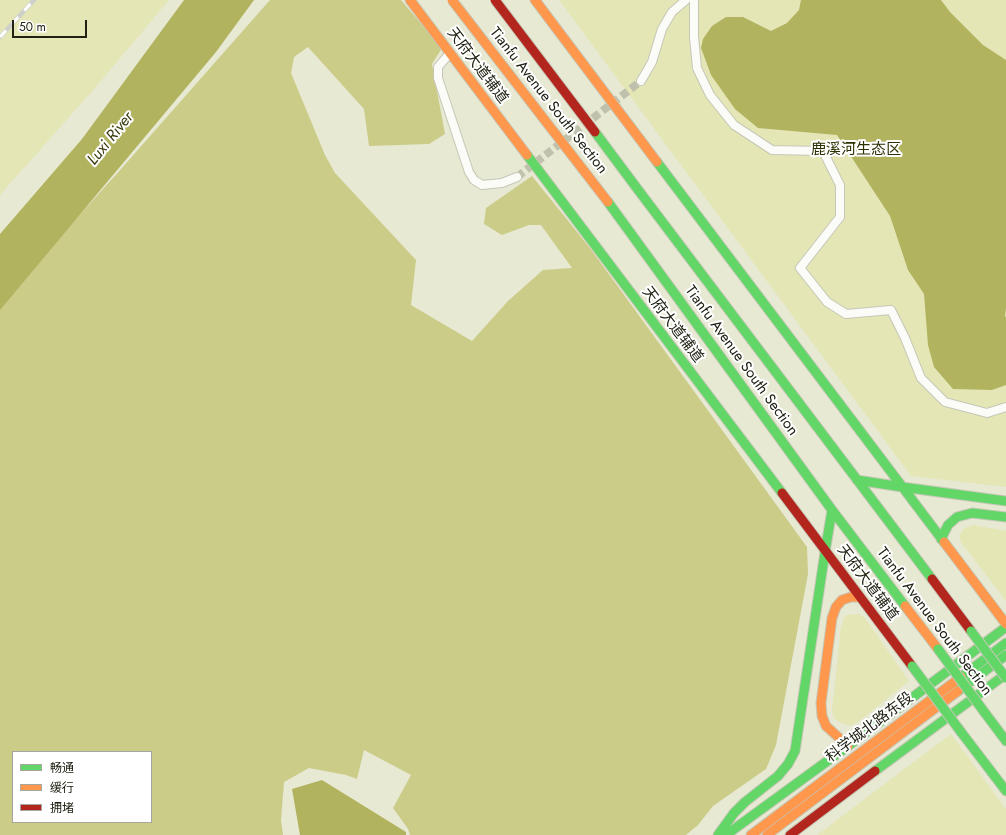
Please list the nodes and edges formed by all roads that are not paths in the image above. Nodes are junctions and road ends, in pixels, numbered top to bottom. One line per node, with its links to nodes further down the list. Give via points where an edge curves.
1 (410, 0): 7 (main road, 天府大道辅道)
2 (452, 0): 14 (main road, Tianfu Avenue South Section, bridge, via 608,202)
3 (495, 0): 11 (main road, Tianfu Avenue South Section, bridge)
4 (536, 0): 12 (main road)
5 (686, 0): 8 (street, via 672,12 662,28 652,62)
6 (694, 0): 10 (street, via 697,68 710,95 734,125 772,150 824,151 840,185 840,217 800,268 827,302 846,314 891,310 922,378 945,402 987,413)
7 (450, 53): 9 (street, via 438,67 438,78 474,180 482,185 502,183); 17 (main road, 天府大道辅道)
8 (640, 81)
9 (517, 177)
10 (1006, 407)
11 (858, 480): 12 (main road); 23 (main road, Tianfu Avenue South Section, bridge)
12 (902, 487): 13 (main road); 16 (main road)
13 (1006, 501)
14 (832, 510): 17 (main road); 24 (main road, Tianfu Avenue South Section, bridge)
15 (1006, 517): 16 (main road, via 972,513 957,516 948,525)
16 (942, 539): 19 (main road)
17 (825, 552): 18 (main road, 天府大道辅道); 27 (main road, via 795,751 778,776 745,802)
18 (860, 597): 25 (main road, via 842,600 836,607 832,618 821,703 826,726); 26 (main road, 天府大道辅道, bridge)
19 (1006, 626): 25 (main road)
20 (1006, 643): 29 (main road, 科学城北路东段)
21 (1006, 655): 30 (main road, 科学城北路东段)
22 (1006, 674): 31 (main road)
23 (1006, 678)
24 (1006, 741)
25 (848, 746): 28 (main road)
26 (1006, 791)
27 (718, 835)
28 (726, 835)
29 (751, 835)
30 (767, 835)
31 (790, 835)

